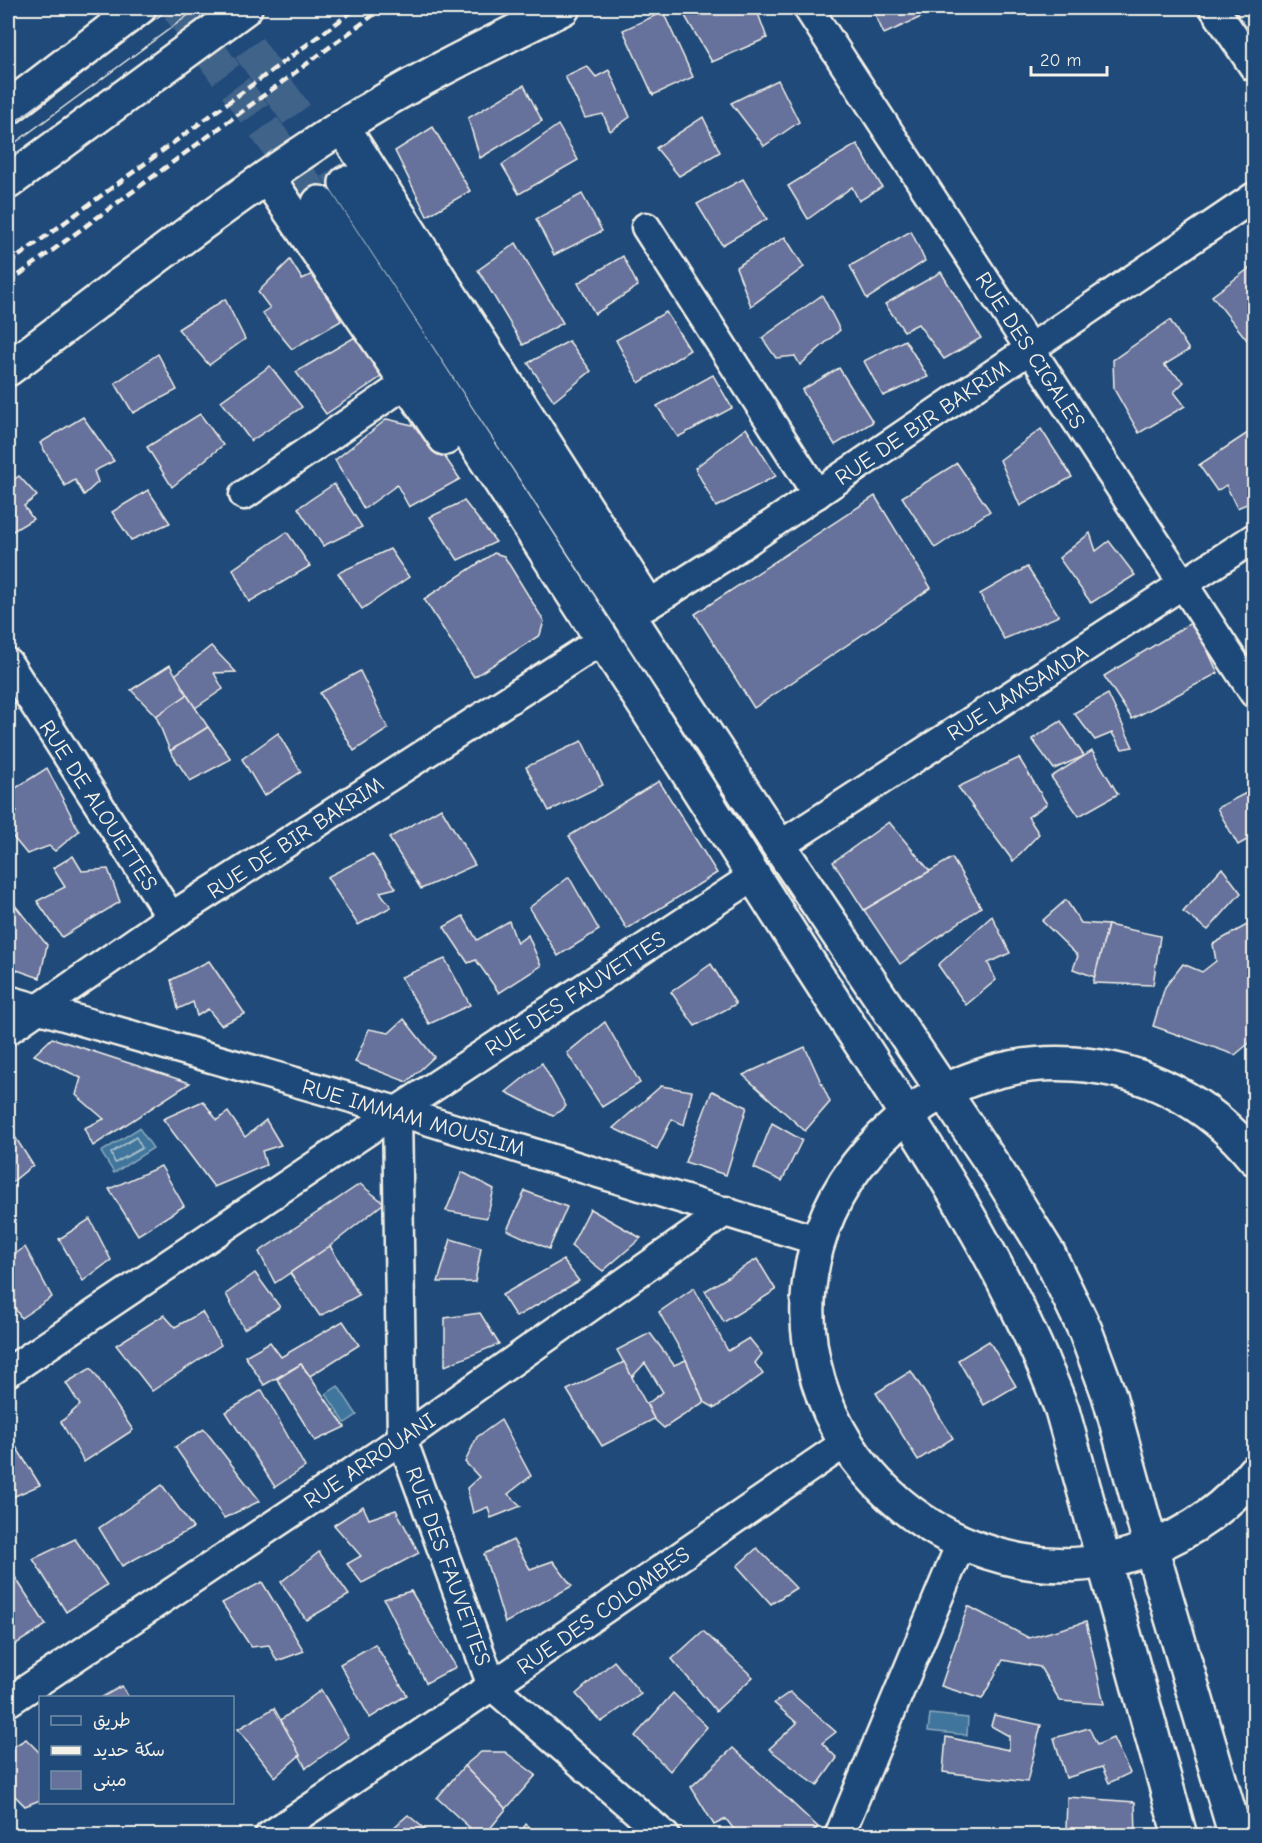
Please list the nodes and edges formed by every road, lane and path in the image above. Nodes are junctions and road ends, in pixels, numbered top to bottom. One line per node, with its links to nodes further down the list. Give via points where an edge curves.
1 (137, 8): 7 (street)
2 (245, 8): 10 (street)
3 (563, 8): 8 (street, via 403,90)
4 (808, 8): 15 (street, RUE DES CIGALES)
5 (1214, 8): 6 (street)
6 (1254, 67)
7 (8, 108)
8 (342, 126): 9 (street); 22 (street)
9 (267, 177): 16 (street); 17 (street)
10 (8, 182)
11 (346, 183): 26 (street)
12 (1254, 197): 15 (street, RUE DE BIR BAKRIM)
13 (319, 203): 27 (street)
14 (646, 227): 18 (street)
15 (1030, 349): 18 (street, RUE DE BIR BAKRIM); 21 (street, RUE DES CIGALES)
16 (8, 369)
17 (408, 382): 19 (street); 23 (street)
18 (817, 494): 22 (street, RUE DE BIR BAKRIM)
19 (244, 495)
20 (1254, 538): 21 (street, RUE LAMSAMDA)
21 (1184, 586): 25 (street, RUE DES CIGALES); 28 (street, RUE LAMSAMDA)
22 (648, 605): 26 (street, via 695,682)
23 (586, 650): 27 (street, via 654,747 689,790); 30 (street, RUE DE BIR BAKRIM)
24 (8, 663): 30 (street, RUE DE ALOUETTES)
25 (1254, 693)
26 (724, 762): 28 (street)
27 (717, 816): 29 (street)
28 (779, 846): 34 (street)
29 (754, 876): 35 (street, RUE DES FAUVETTES); 36 (street)
30 (171, 917): 32 (street, RUE DE BIR BAKRIM)
31 (8, 1000): 32 (street, RUE IMMAM MOUSLIM)
32 (38, 1009): 33 (street, RUE DE BIR BAKRIM); 35 (street, RUE IMMAM MOUSLIM)
33 (8, 1030)
34 (944, 1090): 36 (street); 37 (street, via 1020,1066 1054,1063 1121,1071 1184,1096 1238,1138); 45 (street, via 1049,1255 1085,1330 1110,1395)
35 (397, 1111): 38 (street, RUE IMMAM MOUSLIM); 40 (street, RUE DES FAUVETTES); 41 (street, RUE DES FAUVETTES)
36 (906, 1116): 39 (street, via 855,1167); 46 (street, via 1005,1280 1038,1348 1062,1410)
37 (1254, 1158)
38 (726, 1211): 39 (street, RUE IMMAM MOUSLIM); 41 (street, RUE ARROUANI)
39 (819, 1241): 42 (street, via 811,1283 810,1337 824,1399)
40 (8, 1372)
41 (402, 1439): 47 (street, RUE DES FAUVETTES); 48 (street, RUE ARROUANI)
42 (845, 1443): 44 (street, via 889,1496 916,1518); 47 (street, RUE DES COLOMBES)
43 (1254, 1472): 45 (street, via 1222,1505 1189,1529)
44 (961, 1543): 46 (street, via 994,1556 1029,1562); 51 (street)
45 (1151, 1547): 46 (street); 53 (street)
46 (1104, 1561): 52 (street)
47 (492, 1686): 49 (street, RUE DES FAUVETTES); 50 (street, RUE DES COLOMBES)
48 (8, 1702)
49 (650, 1831)
50 (269, 1836)
51 (839, 1836)
52 (1180, 1836)
53 (1236, 1836)

